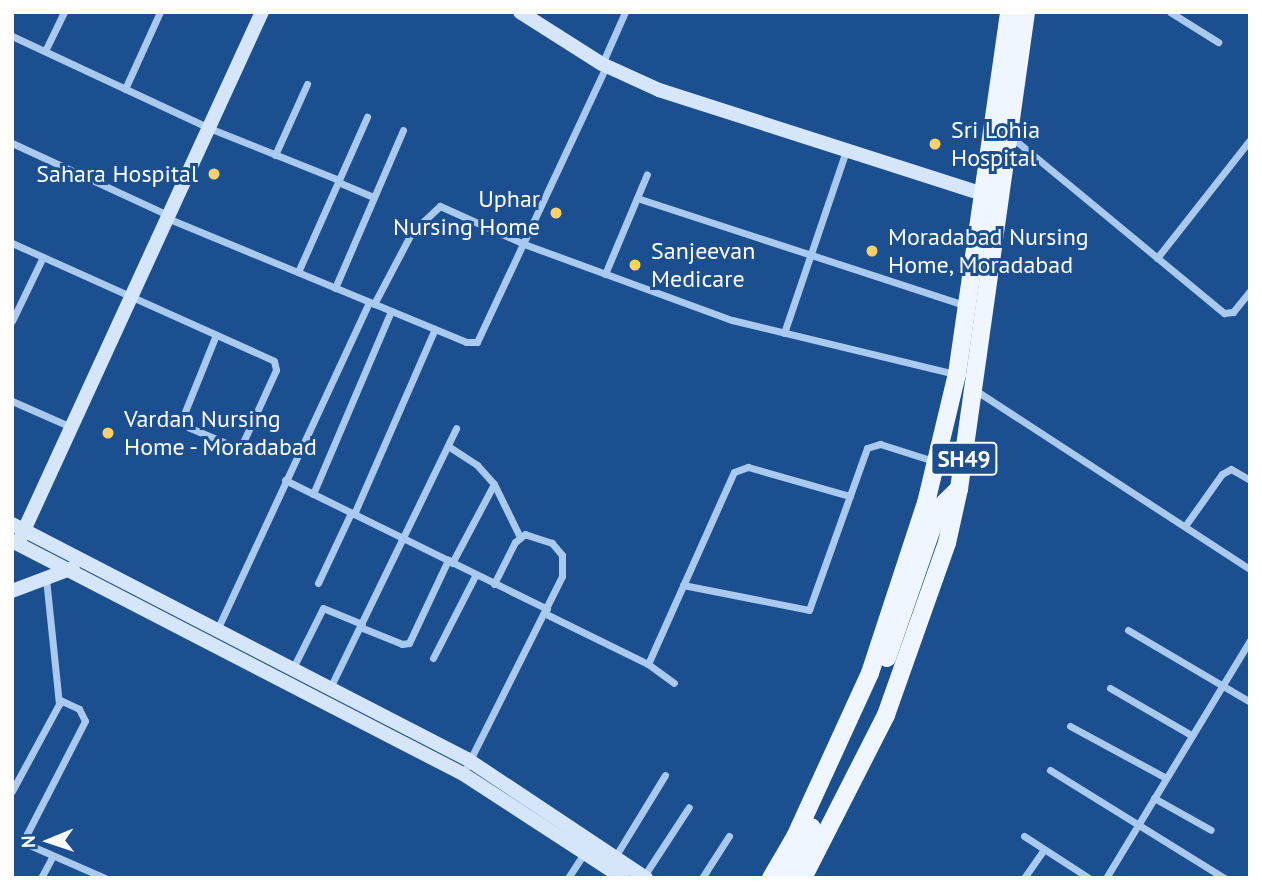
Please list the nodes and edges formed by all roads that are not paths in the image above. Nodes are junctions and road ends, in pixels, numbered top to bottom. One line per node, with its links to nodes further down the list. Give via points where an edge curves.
1 (64, 12): 11 (street)
2 (160, 12): 14 (street)
3 (625, 12): 12 (street)
4 (1009, 12): 27 (main road, SH49)
5 (1026, 12): 18 (main road, SH49)
6 (1170, 12): 10 (street)
7 (261, 13): 16 (main road)
8 (524, 14): 12 (main road)
9 (12, 36): 11 (street)
10 (1218, 42)
11 (45, 51): 14 (street)
12 (604, 65): 21 (main road, via 734,117); 30 (street)
13 (307, 83): 22 (street)
14 (125, 89): 16 (street)
15 (368, 117): 24 (street)
16 (209, 128): 22 (street); 28 (main road)
17 (403, 130): 25 (street)
18 (1009, 136): 27 (main road, SH49); 33 (street)
19 (1250, 140): 33 (street)
20 (12, 143): 28 (street)
21 (846, 151): 27 (main road); 31 (street)
22 (275, 155): 24 (street)
23 (646, 174): 26 (street)
24 (338, 181): 25 (street); 34 (street)
25 (374, 197): 36 (street)
26 (636, 198): 31 (street); 35 (street)
27 (993, 198): 40 (main road, SH49); 47 (main road, SH49)
28 (168, 217): 34 (street); 38 (main road)
29 (12, 243): 32 (street)
30 (524, 244): 35 (street); 39 (street, via 444,206 436,207 412,232); 43 (street, via 481,339 472,343)
31 (812, 252): 40 (street); 44 (street)
32 (43, 257): 38 (street); 42 (street)
33 (1157, 258): 37 (street, via 1224,313 1233,312)
34 (298, 272): 36 (street)
35 (605, 274): 44 (street, via 733,320)
36 (335, 288): 39 (street)
37 (1250, 292)
38 (131, 299): 45 (street); 49 (main road)
39 (372, 303): 41 (street); 55 (street)
40 (967, 306): 46 (main road, SH49)
41 (391, 311): 43 (street); 59 (street)
42 (12, 320)
43 (435, 329): 61 (street)
44 (784, 333): 46 (street)
45 (216, 335): 45 (street, via 182,418 188,427 240,449 276,365 271,358)
46 (957, 374): 52 (main road, SH49)
47 (974, 389): 53 (main road, SH49); 63 (street)
48 (12, 401): 49 (street)
49 (71, 427): 64 (main road)
50 (456, 428): 51 (street)
51 (448, 446): 56 (street, via 477,465); 66 (street)
52 (936, 461): 53 (street); 57 (main road, SH49); 60 (street, via 880,444 872,446 864,454)
53 (962, 470): 58 (main road, SH49)
54 (1250, 480): 63 (street, via 1231,470 1222,474)
55 (285, 481): 59 (street); 80 (street)
56 (494, 484): 65 (street); 68 (street)
57 (931, 484): 62 (main road, SH49); 115 (main road, SH49, via 870,673 795,837)
58 (959, 489): 62 (main road, SH49); 117 (main road, SH49, via 922,625 886,715)
59 (313, 494): 61 (street)
60 (850, 496): 75 (street, via 741,468 728,478); 75 (street, via 809,610)
61 (352, 514): 66 (street); 73 (street)
62 (937, 515): 116 (main road, SH49, via 879,681)
63 (1185, 526): 69 (street)
64 (16, 535): 67 (main road); 70 (main road)
65 (520, 537): 74 (street); 77 (street, via 533,534 562,555 562,576)
66 (404, 539): 68 (street); 78 (street)
67 (83, 561): 70 (main road); 80 (main road)
68 (450, 561): 71 (street); 78 (street, via 409,643)
69 (1250, 569)
70 (68, 571): 72 (main road); 80 (main road)
71 (475, 574): 74 (street); 82 (street)
72 (46, 579): 76 (main road); 89 (street)
73 (318, 583)
74 (495, 583): 77 (street)
75 (683, 585): 83 (street)
76 (12, 591)
77 (545, 611): 83 (street); 93 (street)
78 (361, 625): 84 (street, via 323,608); 88 (street)
79 (1128, 630): 86 (street)
80 (214, 636): 84 (main road); 88 (main road)
81 (1250, 640): 86 (street)
82 (433, 658)
83 (648, 664): 85 (street)
84 (292, 671): 88 (main road)
85 (674, 683)
86 (1222, 684): 90 (street); 92 (street)
87 (1110, 688): 92 (street)
88 (327, 695): 93 (main road)
89 (60, 700): 97 (street); 107 (street, via 79,709 85,721 26,839 32,849)
90 (1250, 702)
91 (1070, 726): 96 (street)
92 (1191, 735): 96 (street)
93 (466, 767): 101 (main road)
94 (1050, 770): 100 (street)
95 (664, 775): 108 (street)
96 (1166, 778): 98 (street)
97 (12, 791)
98 (1154, 798): 100 (street); 102 (street)
99 (689, 807): 109 (street)
100 (1138, 825): 120 (street); 121 (street)
101 (564, 829): 106 (main road); 108 (main road)
102 (1211, 830)
103 (729, 836): 114 (street)
104 (1024, 836): 105 (street)
105 (1045, 849): 118 (street); 119 (street)
106 (585, 852): 112 (street); 113 (main road)
107 (52, 857): 110 (street); 111 (street)
108 (615, 857): 109 (main road)
109 (645, 877)
110 (41, 878)
111 (104, 878)
112 (568, 878)
113 (623, 878)
114 (702, 878)
115 (771, 878)
116 (788, 878)
117 (803, 878)
118 (1024, 878)
119 (1089, 878)
120 (1106, 878)
121 (1224, 878)

